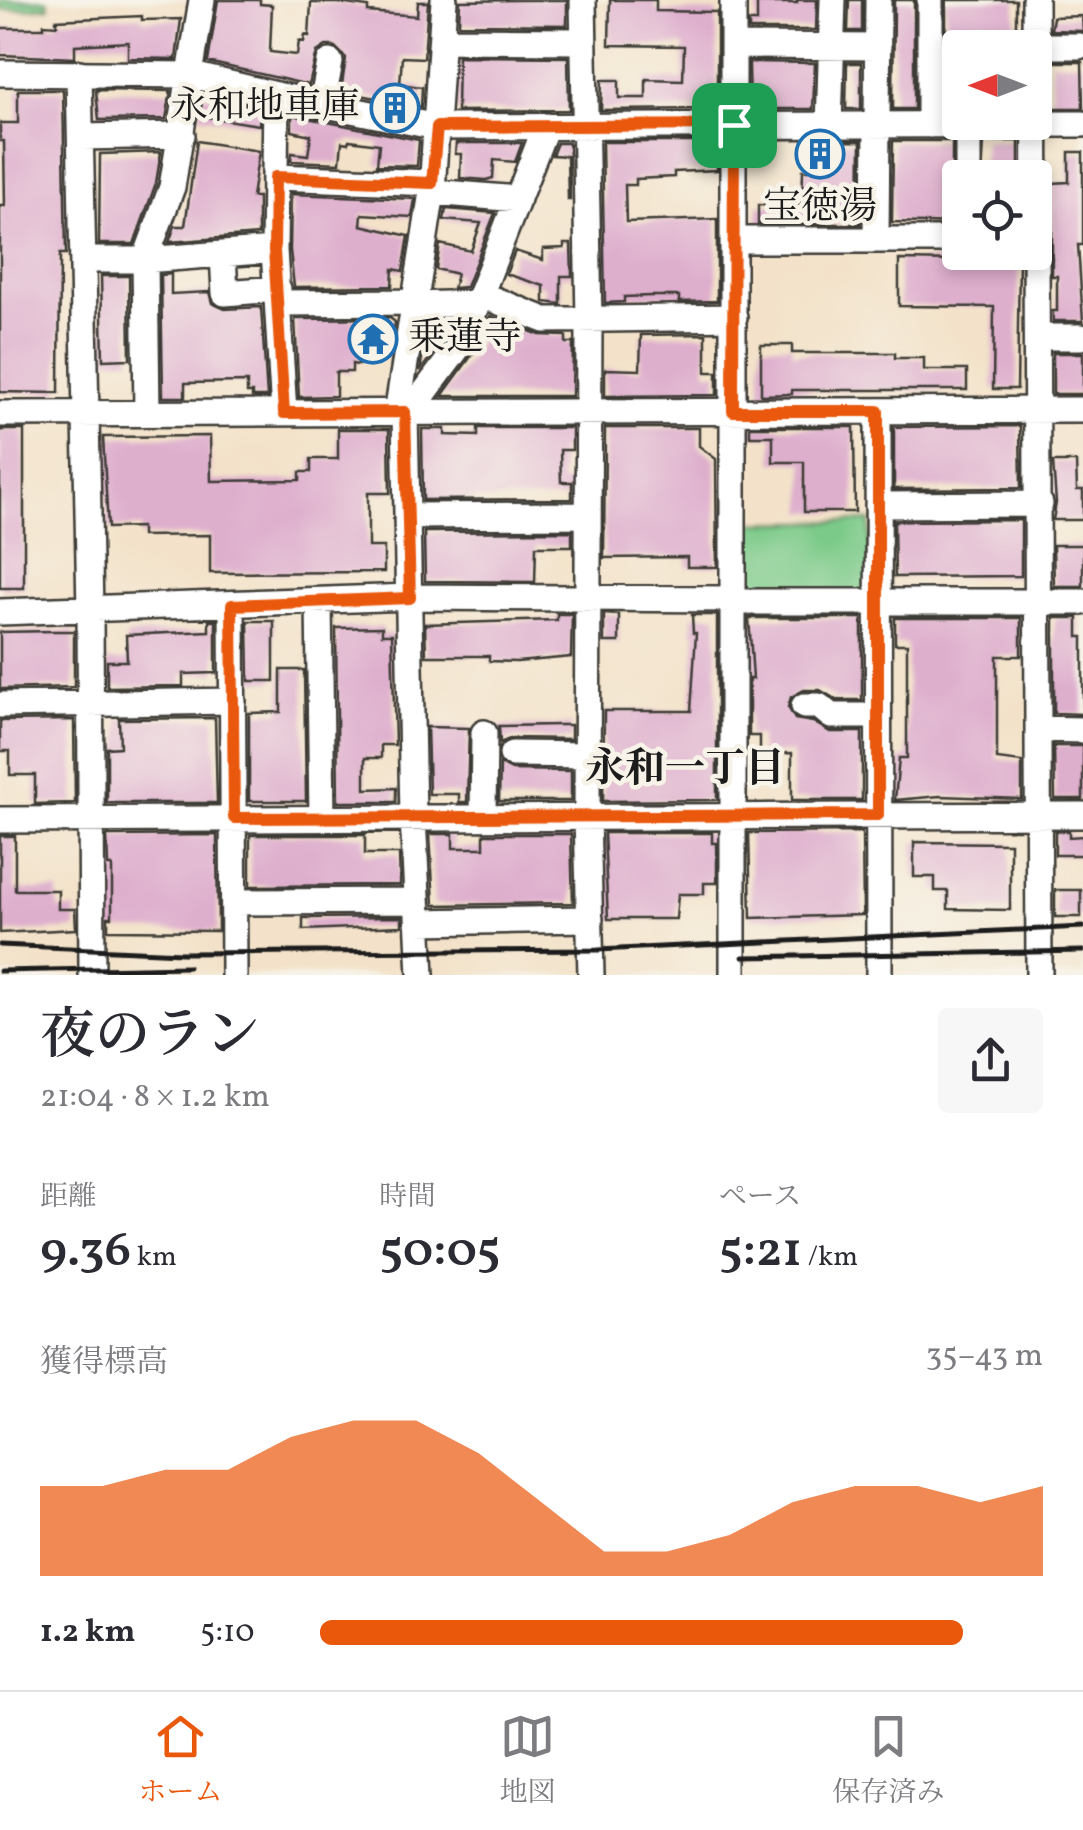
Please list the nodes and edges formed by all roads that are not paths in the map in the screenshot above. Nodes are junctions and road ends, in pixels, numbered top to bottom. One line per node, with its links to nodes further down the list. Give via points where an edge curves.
1 (202, 0): 20 (street)
2 (444, 0): 10 (street)
3 (584, 0): 11 (street)
4 (733, 0): 12 (street)
5 (833, 0): 15 (street)
6 (878, 0): 16 (street)
7 (930, 0): 27 (street)
8 (1035, 0): 9 (street)
9 (1035, 30)
10 (442, 40): 11 (street); 32 (street)
11 (583, 41): 30 (street)
12 (732, 46): 15 (street); 25 (street)
13 (1052, 46): 14 (street)
14 (1079, 46)
15 (829, 47): 16 (street); 31 (street)
16 (878, 47): 26 (street)
17 (330, 62): 22 (street)
18 (0, 73): 19 (street)
19 (79, 74): 20 (street); 34 (street)
20 (192, 74): 21 (street); 33 (street)
21 (276, 96): 22 (street); 35 (street)
22 (322, 104): 32 (street)
23 (1052, 124): 24 (street)
24 (1083, 124)
25 (734, 125): 30 (street); 31 (street); 38 (street)
26 (878, 125): 27 (street); 31 (street); 39 (street)
27 (930, 125): 28 (street)
28 (942, 125)
29 (546, 126): 30 (street); 32 (street); 37 (street)
30 (584, 126): 50 (street)
31 (828, 126)
32 (437, 127): 36 (street)
33 (182, 135): 34 (street); 44 (street, via 172,187)
34 (82, 137): 43 (street)
35 (275, 177): 36 (street); 41 (street)
36 (432, 188): 37 (street); 48 (street)
37 (518, 199): 47 (street)
38 (734, 240): 39 (street); 49 (street)
39 (876, 240): 40 (street)
40 (942, 240)
41 (274, 250): 42 (street); 46 (street)
42 (223, 254): 44 (street); 46 (street, via 225,293)
43 (83, 260): 44 (street); 62 (street)
44 (145, 260): 59 (street)
45 (1037, 270): 51 (street)
46 (279, 296): 48 (street); 60 (street)
47 (480, 299): 48 (street); 50 (street, via 545,320); 58 (street, via 462,342)
48 (414, 303): 58 (street, via 399,401)
49 (734, 317): 50 (street); 56 (street)
50 (589, 321): 55 (street)
51 (1038, 337): 52 (street); 53 (street)
52 (1081, 337)
53 (1038, 410): 54 (street); 57 (street); 63 (street)
54 (1083, 410)
55 (587, 411): 56 (street); 58 (street); 65 (street)
56 (733, 411): 57 (street); 69 (street)
57 (878, 411): 64 (street)
58 (407, 412): 60 (street); 66 (street)
59 (147, 413): 60 (street); 62 (street)
60 (284, 413)
61 (0, 414): 62 (street)
62 (85, 414): 75 (street)
63 (1040, 504): 64 (street); 72 (street)
64 (878, 505): 70 (street)
65 (588, 515): 66 (street); 68 (street)
66 (408, 516): 67 (street)
67 (410, 598): 68 (street); 71 (street); 93 (street)
68 (588, 598): 69 (street); 86 (street)
69 (734, 600): 70 (street); 92 (street)
70 (878, 601): 72 (street); 81 (street)
71 (319, 602): 74 (street); 95 (street)
72 (1038, 602): 73 (street); 82 (street)
73 (1083, 602)
74 (232, 605): 75 (street); 77 (street)
75 (90, 611): 76 (street); 78 (street)
76 (0, 612)
77 (233, 701): 78 (street); 94 (street)
78 (91, 704): 79 (street); 97 (street)
79 (0, 705)
80 (804, 706): 81 (street, via 820,706 831,716)
81 (878, 716): 89 (street)
82 (1038, 730): 83 (street); 87 (street)
83 (1083, 730)
84 (484, 733): 90 (street)
85 (512, 754): 86 (street)
86 (588, 755): 91 (street)
87 (1039, 814): 88 (street); 89 (street); 107 (street)
88 (1083, 814)
89 (878, 815): 92 (street); 106 (street)
90 (483, 816): 91 (street); 93 (street)
91 (587, 816): 92 (street); 100 (street)
92 (734, 816): 105 (street)
93 (413, 817): 95 (street); 99 (street)
94 (234, 818): 95 (street); 97 (street); 98 (street)
95 (322, 818)
96 (0, 820): 97 (street)
97 (91, 820): 101 (street)
98 (234, 902): 99 (street); 102 (street)
99 (418, 912): 100 (street); 103 (street)
100 (590, 919): 104 (street)
101 (92, 975)
102 (234, 975)
103 (421, 975)
104 (591, 975)
105 (734, 975)
106 (879, 975)
107 (1039, 975)

